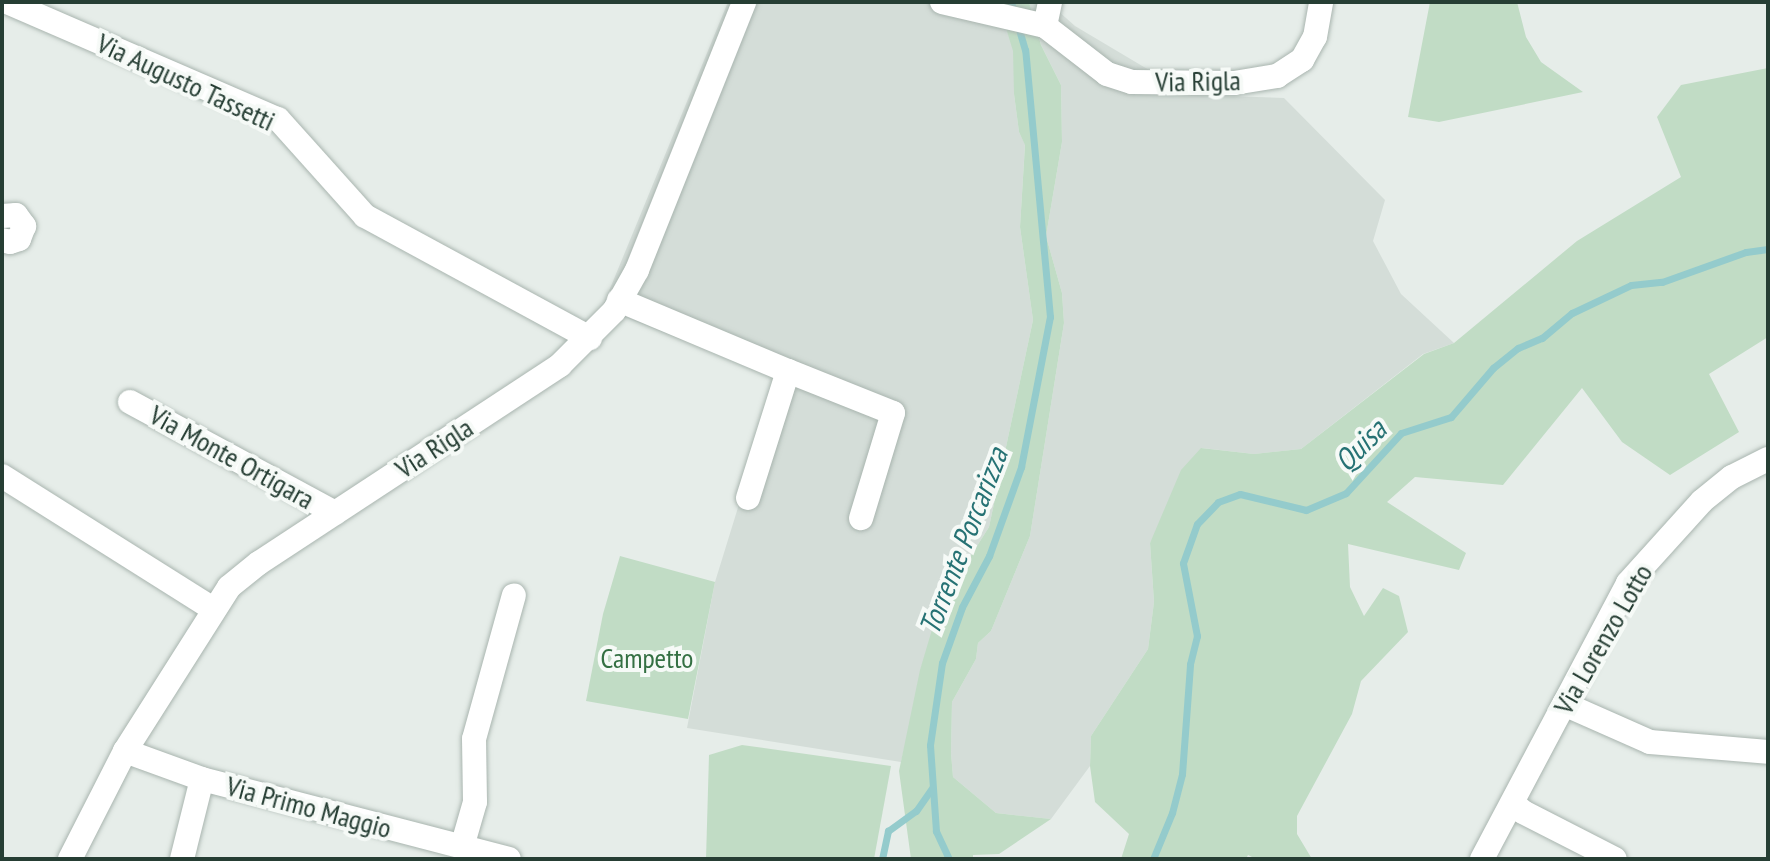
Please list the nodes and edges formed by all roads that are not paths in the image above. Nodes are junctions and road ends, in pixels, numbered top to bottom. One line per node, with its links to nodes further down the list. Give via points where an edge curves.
1 (7, 2): 10 (street, Via Augusto Tassetti, via 278,119 365,216)
2 (744, 2): 9 (street, Via Rigla, via 637,270)
3 (942, 2): 6 (street, Via Rigla)
4 (1050, 2): 6 (street)
5 (1321, 2): 6 (street, Via Rigla, via 1315,37 1302,60 1277,76 1234,83 1132,82 1107,74)
6 (1026, 22)
7 (2, 216): 8 (street, via 16,215 24,226 19,239)
8 (2, 240)
9 (619, 300): 10 (street, Via Rigla); 11 (street)
10 (590, 338): 16 (street, Via Rigla, via 560,365)
11 (788, 371): 15 (street); 17 (street, via 893,413)
12 (130, 402): 16 (street, Via Monte Ortigara)
13 (1768, 459): 20 (street, Via Lorenzo Lotto, via 1732,477 1664,539 1628,583)
14 (2, 476): 19 (street)
15 (748, 498)
16 (335, 513): 19 (street, Via Rigla, via 259,563 229,587)
17 (861, 518)
18 (514, 595): 25 (street, via 474,739 475,802)
19 (213, 609): 21 (street, Via Rigla)
20 (1564, 704): 22 (street, via 1650,742); 24 (street, Via Lorenzo Lotto)
21 (125, 751): 23 (street, Via Primo Maggio); 26 (street, Via Rigla)
22 (1768, 752)
23 (202, 779): 25 (street, Via Primo Maggio); 27 (street, Via Primo Maggio)
24 (1513, 803): 29 (street, Via Lorenzo Lotto); 30 (street)
25 (462, 847): 28 (street, Via Primo Maggio)
26 (70, 859)
27 (182, 859)
28 (509, 859)
29 (1482, 859)
30 (1615, 859)

